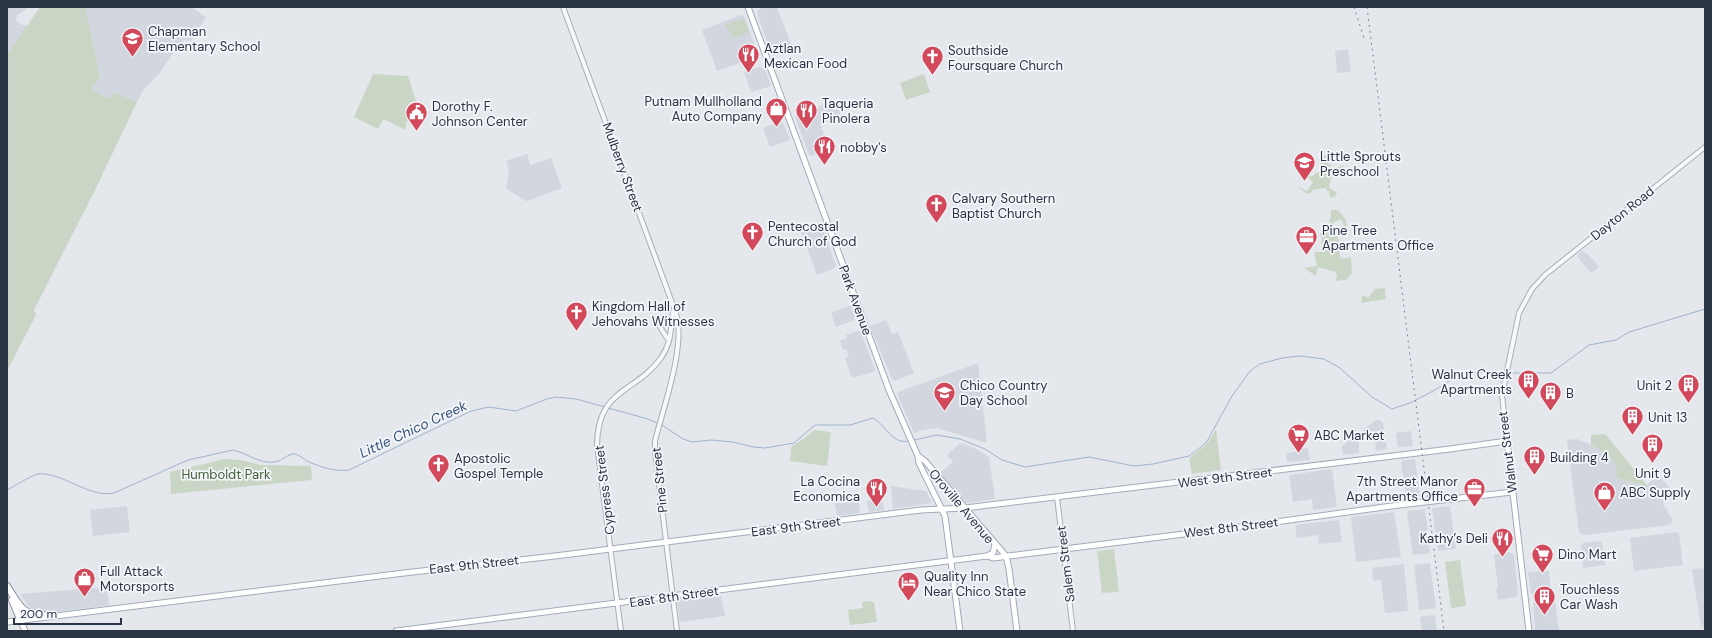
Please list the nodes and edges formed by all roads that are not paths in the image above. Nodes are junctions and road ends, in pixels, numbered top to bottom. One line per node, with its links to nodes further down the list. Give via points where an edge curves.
1 (563, 7): 5 (street, Mulberry Street)
2 (748, 7): 10 (main road, Park Avenue, via 887,385)
3 (1705, 147): 4 (street, Dayton Road)
4 (1540, 280): 9 (street, Walnut Street, via 1526,298 1519,313 1504,382 1502,404)
5 (674, 308): 7 (street, Mulberry Street); 15 (street, Pine Street, via 679,324 678,348 655,451)
6 (660, 326): 8 (street)
7 (673, 328): 8 (street, Cypress Street)
8 (669, 341): 18 (street, Cypress Street, via 657,362 610,402 598,430)
9 (1507, 441): 11 (main road, Walnut Street); 12 (main road, West 9th Street)
10 (918, 456): 13 (main road, Oroville Avenue); 14 (main road, Park Avenue, via 922,470)
11 (1512, 492): 17 (main road, West 8th Street); 36 (main road, Walnut Street)
12 (1057, 497): 13 (main road, West 9th Street); 17 (street, Salem Street)
13 (965, 508): 14 (main road, West 9th Street); 16 (main road, Oroville Avenue)
14 (942, 509): 15 (main road, East 9th Street); 21 (main road, Park Avenue)
15 (666, 542): 18 (main road, East 9th Street); 24 (street, Pine Street)
16 (995, 544): 19 (main road, via 993,553); 20 (main road, Oroville Avenue)
17 (1063, 548): 20 (main road, West 8th Street); 35 (street, Salem Street)
18 (610, 549): 25 (street, Cypress Street); 26 (main road, East 9th Street)
19 (987, 556): 20 (main road, West 8th Street); 21 (main road, West 8th Street)
20 (1006, 556): 34 (main road)
21 (951, 562): 24 (main road, East 8th Street); 33 (main road, Park Avenue)
22 (7, 586): 26 (highway, via 14,600 24,610 32,614)
23 (7, 590): 27 (highway)
24 (673, 597): 25 (main road, East 8th Street); 32 (street, Pine Street)
25 (618, 604): 30 (main road, East 8th Street); 31 (street, Cypress Street)
26 (51, 616): 27 (main road, East 9th Street)
27 (21, 621): 28 (main road, East 9th Street); 29 (main road)
28 (7, 622)
29 (25, 631)
30 (396, 631)
31 (621, 631)
32 (677, 631)
33 (960, 631)
34 (1017, 631)
35 (1073, 631)
36 (1529, 631)

